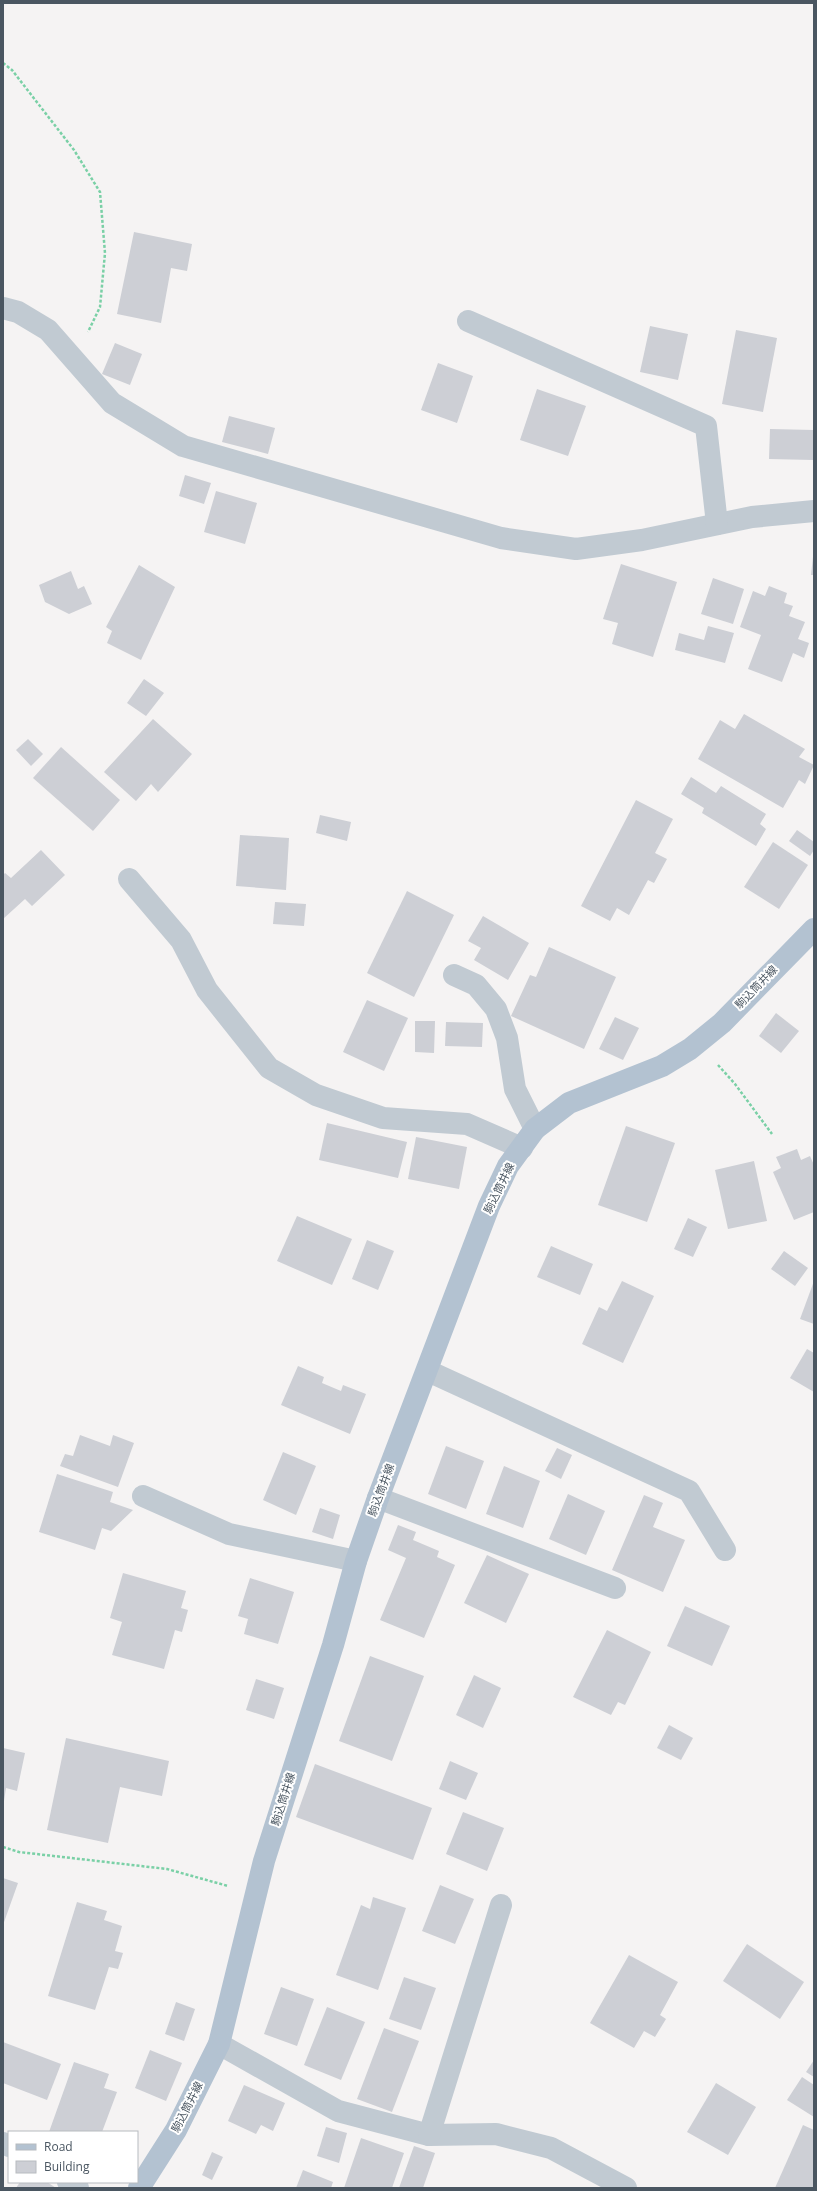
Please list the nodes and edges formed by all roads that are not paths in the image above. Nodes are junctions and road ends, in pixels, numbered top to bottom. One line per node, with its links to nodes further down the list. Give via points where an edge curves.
1 (3, 308): 4 (street, via 18,312 48,330 112,403 183,446 501,538 576,549 642,540)
2 (468, 321): 4 (street, via 706,426)
3 (814, 511): 4 (street, via 752,517)
4 (717, 524)
5 (128, 879): 9 (street, via 181,940 206,990 269,1068 316,1095 383,1118 467,1124)
6 (814, 929): 8 (main road, 駒込筒井線, via 722,1023 690,1049 662,1066 569,1103)
7 (454, 975): 8 (street, via 476,985 496,1009 507,1038 515,1089)
8 (535, 1129): 9 (main road, 駒込筒井線)
9 (522, 1148): 10 (main road, 駒込筒井線, via 508,1166 489,1206)
10 (428, 1371): 12 (main road, 駒込筒井線); 13 (street, via 689,1491)
11 (143, 1496): 14 (street, via 229,1534)
12 (378, 1498): 14 (main road, 駒込筒井線); 15 (street)
13 (725, 1550)
14 (356, 1562): 17 (main road, 駒込筒井線, via 333,1645 279,1810)
15 (615, 1588)
16 (501, 1905): 18 (street)
17 (219, 2044): 18 (street, via 338,2111); 19 (main road, 駒込筒井線, via 176,2130)
18 (429, 2135): 20 (street, via 496,2134 552,2148)
19 (140, 2188)
20 (626, 2188)

